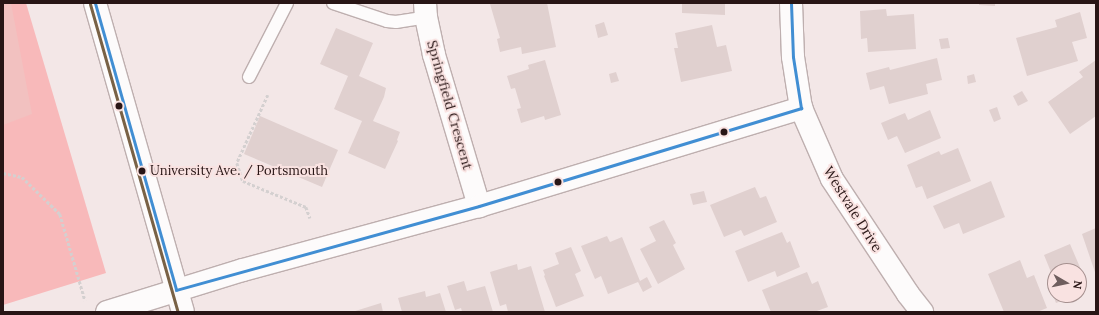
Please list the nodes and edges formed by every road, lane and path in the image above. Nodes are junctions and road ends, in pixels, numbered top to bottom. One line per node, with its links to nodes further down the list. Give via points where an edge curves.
1 (95, 3): 12 (street)
2 (287, 3): 6 (lane)
3 (333, 3): 5 (lane, via 387,22 396,22)
4 (791, 3): 8 (street, Westvale Drive, via 793,56)
5 (426, 10): 10 (street, Springfield Crescent, via 434,55)
6 (249, 77)
7 (268, 95): 11 (path, via 237,163 244,181 306,207)
8 (801, 108): 10 (street); 16 (street, Westvale Drive, via 832,179)
9 (3, 173): 13 (path, via 22,177 60,214)
10 (479, 206): 12 (street)
11 (310, 218)
12 (176, 290): 14 (street); 15 (street)
13 (86, 305)
14 (107, 312)
15 (183, 312)
16 (922, 312)

